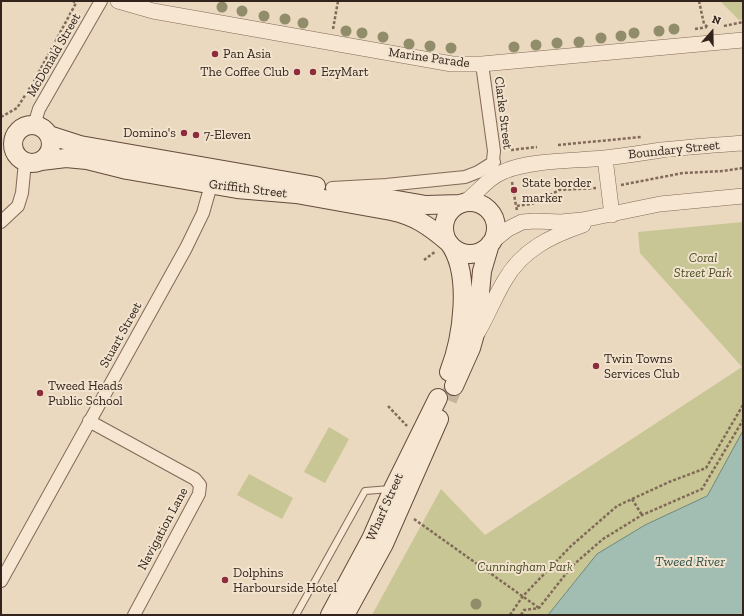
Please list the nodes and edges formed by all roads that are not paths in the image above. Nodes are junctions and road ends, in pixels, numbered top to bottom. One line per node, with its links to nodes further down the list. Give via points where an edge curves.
1 (101, 1): 5 (street, McDonald Street, via 39,109)
2 (118, 1): 4 (street, Marine Parade, via 153,11 452,64)
3 (743, 40): 4 (street, Marine Parade)
4 (482, 64): 10 (street, Clarke Street)
5 (18, 130): 6 (main road, Griffith Street, via 44,129); 8 (main road, via 13,141)
6 (49, 135): 8 (main road, via 51,149 46,157); 11 (main road, Griffith Street, via 80,145)
7 (743, 143): 9 (street, Boundary Street)
8 (21, 155): 12 (main road, Griffith Street, via 87,160); 18 (street, via 22,193 18,206)
9 (606, 158): 13 (street, Boundary Street, via 517,166 495,175); 17 (street)
10 (494, 162): 13 (street, Clarke Street, via 489,177); 14 (street, Griffith Street, via 465,177 357,188)
11 (201, 165): 12 (main road); 14 (main road, Griffith Street)
12 (211, 185): 20 (main road, Griffith Street, via 296,194 410,216 426,224); 23 (street, Stuart Street, via 201,219)
13 (482, 186): 16 (street, Boundary Street)
14 (332, 188): 16 (main road, Griffith Street, via 426,205)
15 (743, 196): 17 (street, via 666,204)
16 (461, 204): 19 (main road, via 480,204 491,212 496,225); 20 (main road, via 450,213 446,222)
17 (612, 215): 19 (street, via 561,222 522,222); 21 (street, via 552,236 524,256 505,280)
18 (1, 222)
19 (491, 242): 20 (main road, via 480,252 469,254); 21 (main road, Wharf Street, via 482,272 479,319)
20 (445, 244): 22 (main road, Wharf Street, via 456,254 462,299 462,324)
21 (473, 341): 22 (main road, Wharf Street)
22 (446, 392): 24 (main road, Wharf Street); 29 (main road, Wharf Street, via 384,544)
23 (89, 421): 25 (street, Stuart Street); 26 (street, Navigation Lane, via 195,479 200,485 199,494)
24 (392, 489): 27 (lane, via 365,491); 28 (main road, Wharf Street, via 371,539)
25 (1, 580)
26 (134, 615)
27 (296, 615)
28 (330, 615)
29 (345, 615)

